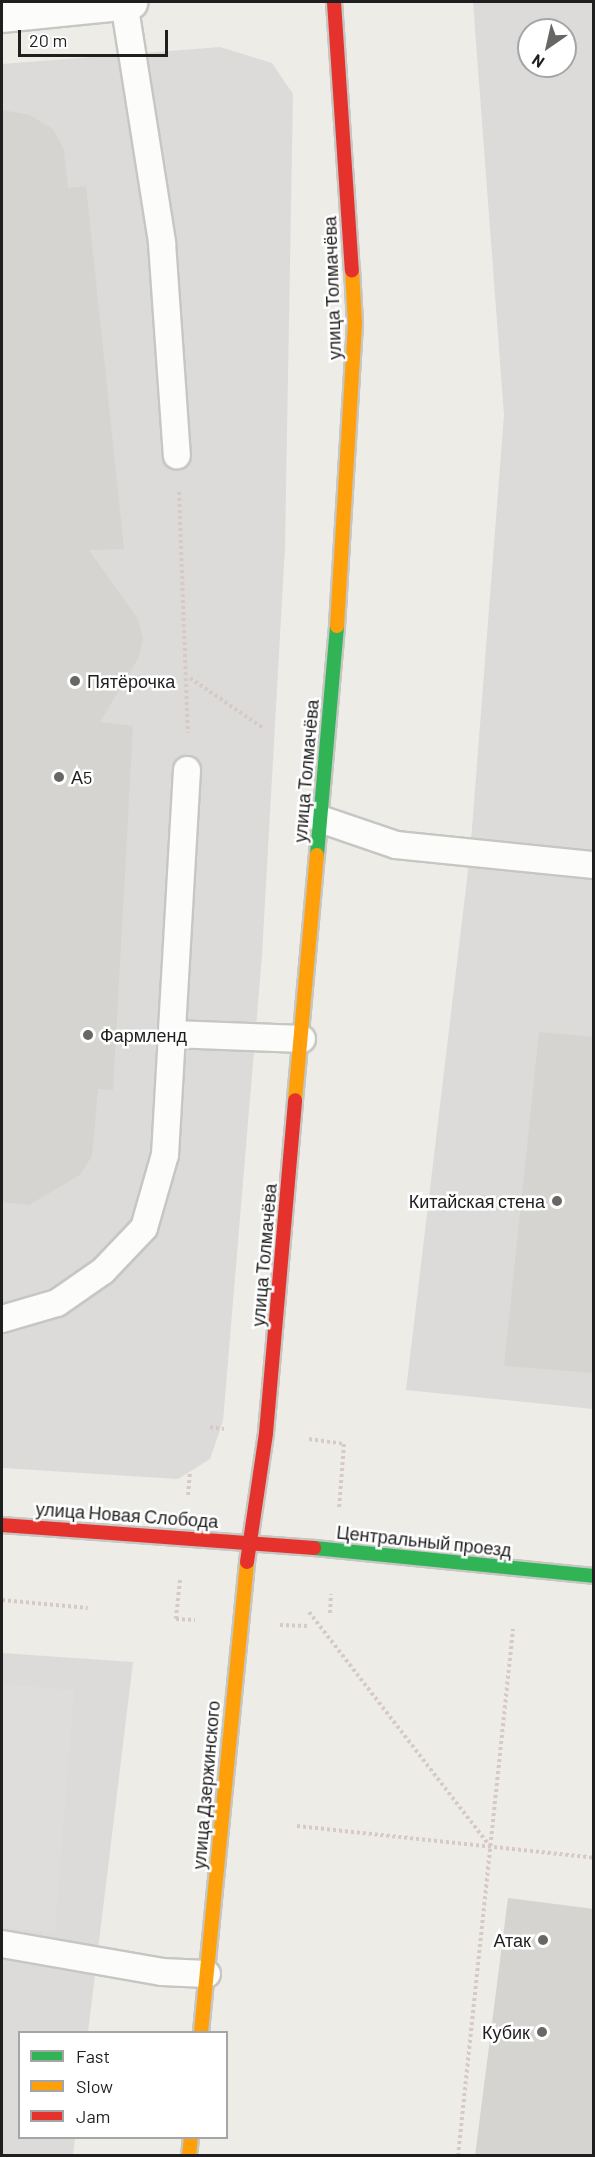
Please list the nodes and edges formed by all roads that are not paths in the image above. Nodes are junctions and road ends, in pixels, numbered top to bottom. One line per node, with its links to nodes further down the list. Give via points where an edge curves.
1 (124, 2): 2 (street); 4 (street); 5 (lane, via 162,243)
2 (130, 2)
3 (334, 2): 7 (street, улица Толмачёва, via 355,323 346,528)
4 (2, 15)
5 (177, 455)
6 (187, 770): 9 (lane)
7 (320, 819): 8 (lane, via 396,844); 10 (street, улица Толмачёва)
8 (594, 865)
9 (172, 1034): 10 (lane); 11 (lane, via 165,1155 144,1228 103,1271 57,1303)
10 (302, 1038): 13 (street, улица Толмачёва)
11 (2, 1319)
12 (2, 1525): 13 (street, улица Новая Слобода)
13 (250, 1542): 14 (street, Центральный проезд); 16 (street, улица Дзержинского, via 238,1622)
14 (594, 1576)
15 (2, 1944): 16 (lane, via 162,1972)
16 (207, 1974): 17 (street, улица Дзержинского)
17 (201, 2031)
18 (191, 2139): 19 (street)
19 (189, 2156)

